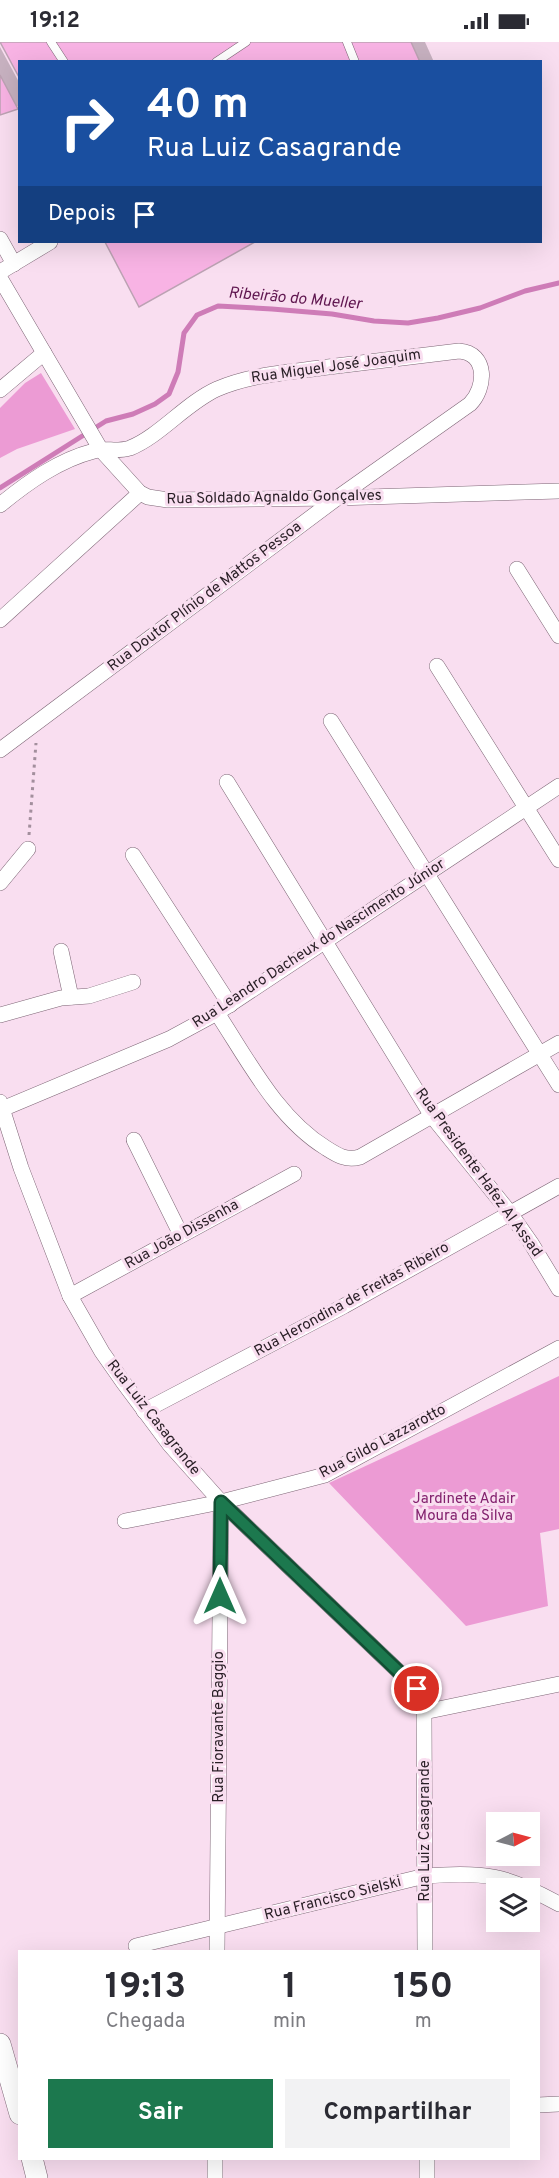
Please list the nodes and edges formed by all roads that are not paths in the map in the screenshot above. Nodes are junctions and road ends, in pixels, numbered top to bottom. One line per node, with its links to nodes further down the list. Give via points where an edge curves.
1 (51, 42): 4 (lane)
2 (246, 42): 5 (lane)
3 (347, 42): 6 (lane)
4 (63, 60)
5 (219, 60)
6 (354, 60)
7 (0, 239): 9 (street)
8 (48, 243): 9 (street)
9 (7, 268)
10 (0, 278): 11 (street)
11 (44, 353): 13 (street); 14 (street)
12 (481, 371): 14 (street, Rua Miguel José Joaquim, via 473,356 459,351 257,376 215,390 129,448 119,451); 17 (street, Rua Doutor Plínio de Mattos Pessoa, via 481,389 470,404)
13 (0, 390)
14 (98, 444): 16 (street); 18 (street, Rua Miguel José Joaquim, via 25,485)
15 (559, 491): 17 (street, Rua Soldado Agnaldo Gonçalves)
16 (140, 493): 17 (street, Rua Soldado Agnaldo Gonçalves, via 168,500); 20 (street)
17 (337, 498): 24 (street, Rua Doutor Plínio de Mattos Pessoa)
18 (0, 505)
19 (517, 569): 21 (street)
20 (0, 620)
21 (559, 636)
22 (437, 666): 27 (street)
23 (331, 721): 31 (street)
24 (0, 750)
25 (227, 782): 33 (street, Rua Presidente Hafez Al Assad)
26 (559, 786): 27 (street, Rua Leandro Dacheux do Nascimento Júnior)
27 (526, 808): 30 (street); 31 (street, Rua Leandro Dacheux do Nascimento Júnior)
28 (28, 849): 32 (street)
29 (133, 855): 37 (street)
30 (559, 860)
31 (427, 874): 33 (street, Rua Leandro Dacheux do Nascimento Júnior); 40 (street)
32 (0, 883)
33 (325, 941): 37 (street, Rua Leandro Dacheux do Nascimento Júnior); 43 (street, Rua Presidente Hafez Al Assad)
34 (61, 951): 36 (street)
35 (133, 982): 36 (street, via 89,996)
36 (71, 997): 38 (street)
37 (223, 1009): 42 (street, Rua Leandro Dacheux do Nascimento Júnior, via 169,1039); 43 (street, via 281,1108 308,1136 340,1156 360,1157)
38 (0, 1015)
39 (559, 1043): 40 (street)
40 (539, 1054): 41 (street); 43 (street)
41 (559, 1085)
42 (1, 1105): 50 (street, Rua Luiz Casagrande)
43 (432, 1116): 47 (street, Rua Presidente Hafez Al Assad)
44 (134, 1140): 48 (street)
45 (294, 1174): 48 (street, Rua João Dissenha)
46 (559, 1186): 47 (street, Rua Herondina de Freitas Ribeiro)
47 (510, 1213): 49 (street, Rua Presidente Hafez Al Assad); 52 (street, Rua Herondina de Freitas Ribeiro)
48 (181, 1235): 50 (street, Rua João Dissenha)
49 (559, 1289)
50 (70, 1296): 52 (street, Rua Luiz Casagrande, via 102,1352)
51 (559, 1348): 53 (street, Rua Gildo Lazzarotto, via 325,1475)
52 (144, 1411): 53 (street, Rua Luiz Casagrande)
53 (221, 1502): 54 (street, Rua Gildo Lazzarotto); 56 (street, Rua Luiz Casagrande, via 410,1680); 59 (street, Rua Fioravante Baggio)
54 (125, 1521)
55 (559, 1684): 56 (street)
56 (424, 1712): 57 (street, Rua Luiz Casagrande)
57 (425, 1876): 58 (street, Rua Francisco Sielski, via 498,1876); 59 (street, Rua Francisco Sielski); 62 (street, Rua Luiz Casagrande)
58 (559, 1904)
59 (217, 1927): 60 (street, Rua Francisco Sielski); 61 (street, Rua Fioravante Baggio)
60 (136, 1946)
61 (217, 1950)
62 (425, 1950)
63 (0, 2044): 66 (main road)
64 (559, 2104): 65 (street)
65 (540, 2105)
66 (18, 2107)
67 (32, 2160): 70 (main road)
68 (215, 2160): 71 (street)
69 (427, 2160): 72 (street)
70 (37, 2178)
71 (215, 2178)
72 (427, 2178)

